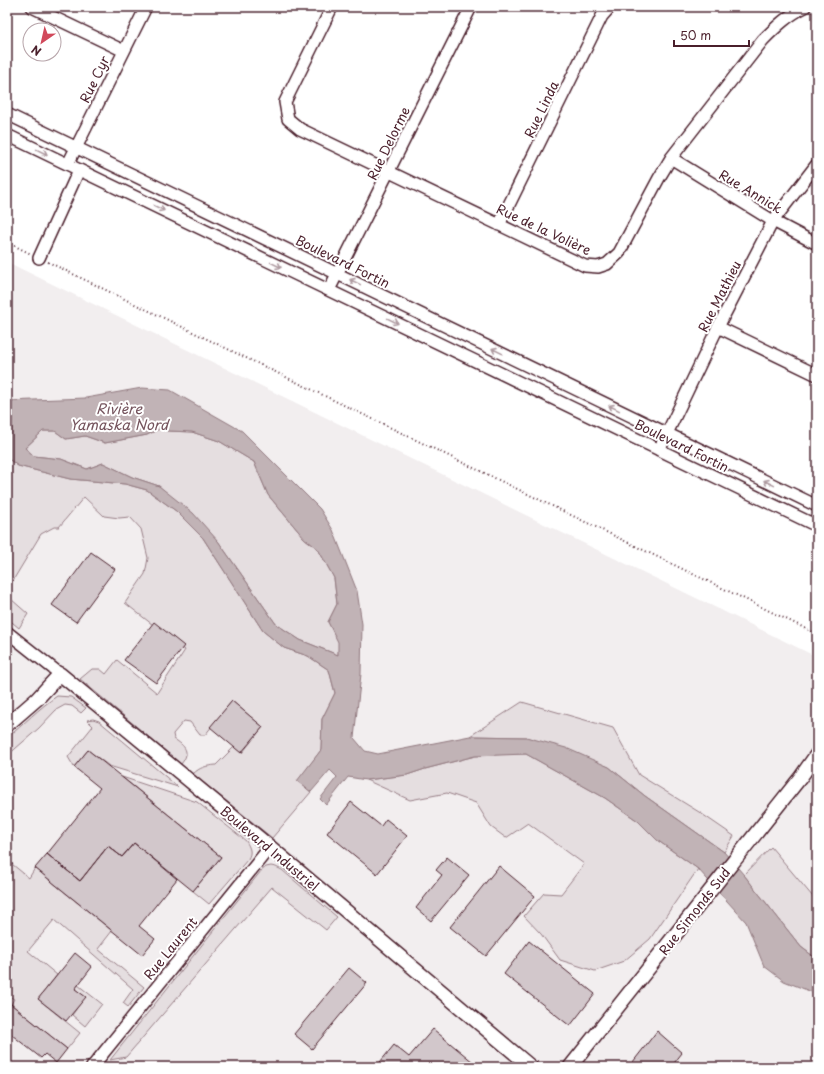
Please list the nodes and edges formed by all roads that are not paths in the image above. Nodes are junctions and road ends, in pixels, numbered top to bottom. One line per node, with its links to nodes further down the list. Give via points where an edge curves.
1 (32, 7): 7 (street)
2 (146, 7): 7 (street, Rue Cyr)
3 (332, 7): 15 (street, Rue de la Volière, via 285,102 288,119 300,129)
4 (471, 7): 15 (street, Rue Delorme)
5 (610, 7): 18 (street, Rue Linda, via 602,16)
6 (805, 7): 11 (street, Rue de la Volière, via 777,25)
7 (124, 51): 10 (street, Rue Cyr)
8 (7, 114): 10 (street, Boulevard Fortin)
9 (7, 135): 12 (street, Boulevard Fortin, one-way to 12)
10 (76, 148): 12 (street, Rue Cyr); 16 (street, Boulevard Fortin)
11 (671, 158): 17 (street, Rue Annick); 18 (street, Rue de la Volière, via 619,253 607,264 598,267 584,266)
12 (68, 164): 14 (street, Boulevard Fortin)
13 (817, 164): 17 (street, Rue Mathieu)
14 (79, 170): 19 (street, Boulevard Fortin, one-way to 19); 21 (street)
15 (389, 172): 18 (street, Rue de la Volière); 22 (street, Rue Delorme)
16 (213, 214): 19 (street); 22 (street, Boulevard Fortin)
17 (773, 222): 20 (street, Rue Annick); 24 (street, Rue Mathieu)
18 (499, 225)
19 (206, 231): 23 (street, Boulevard Fortin, one-way to 23)
20 (817, 244)
21 (39, 258)
22 (338, 274): 23 (street, Rue Delorme); 25 (street, Boulevard Fortin, one-way to 22)
23 (329, 290): 26 (street, Boulevard Fortin, one-way to 26)
24 (718, 327): 27 (street); 30 (street, Rue Mathieu)
25 (461, 333): 26 (street); 28 (street, Boulevard Fortin, one-way to 25)
26 (452, 350): 29 (street, Boulevard Fortin)
27 (817, 376)
28 (574, 388): 29 (street); 30 (street, Boulevard Fortin, one-way to 28)
29 (565, 405): 31 (street, Boulevard Fortin)
30 (667, 433): 31 (street, Rue Mathieu); 32 (street, Boulevard Fortin, one-way to 30)
31 (659, 450): 34 (street, Boulevard Fortin)
32 (794, 494): 33 (street, Boulevard Fortin); 34 (street)
33 (817, 506)
34 (786, 511): 35 (street, Boulevard Fortin)
35 (817, 526)
36 (7, 632): 37 (street, Boulevard Industriel)
37 (60, 674): 38 (street, via 37,699); 40 (street, Boulevard Industriel)
38 (7, 725)
39 (817, 754): 43 (street, Rue Simonds Sud)
40 (270, 847): 41 (street, Rue Laurent); 42 (street, Boulevard Industriel)
41 (92, 1067)
42 (531, 1067)
43 (570, 1067)

